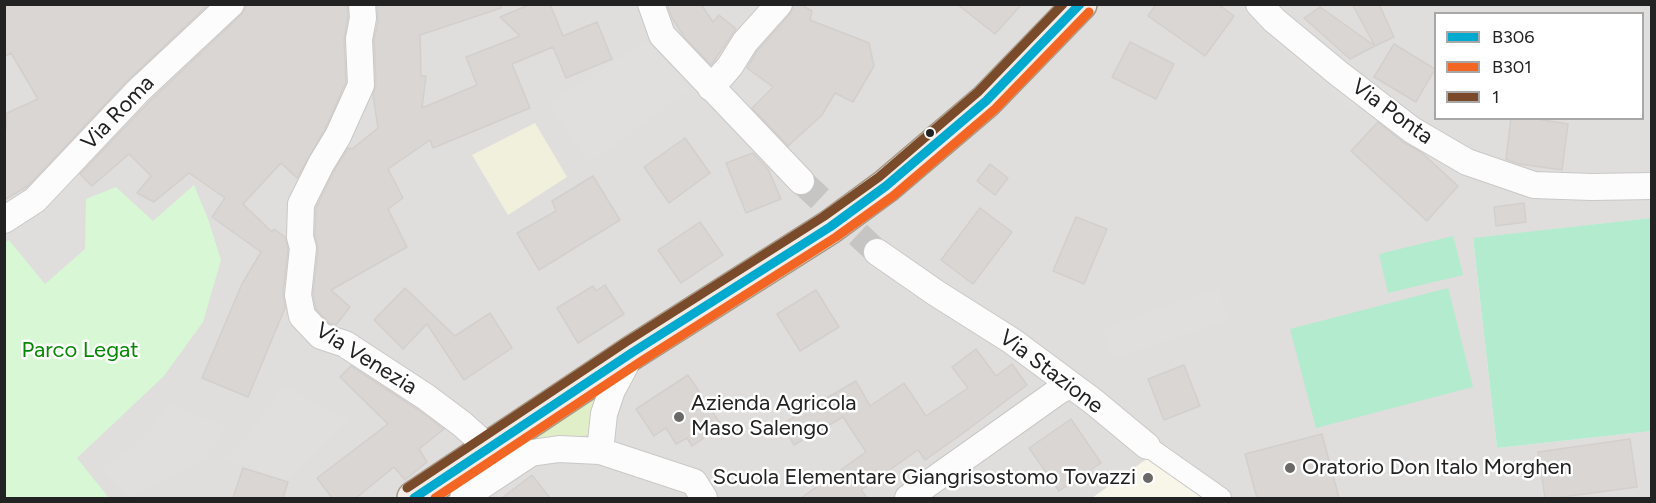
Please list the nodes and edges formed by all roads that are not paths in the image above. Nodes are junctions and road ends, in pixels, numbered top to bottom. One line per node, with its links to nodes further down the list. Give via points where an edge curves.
1 (231, 4): 10 (street, Via Roma, via 138,91 35,200)
2 (362, 4): 15 (street, Via Venezia, via 361,85 301,204 303,248 298,295 303,316 321,336 345,344 426,397)
3 (651, 4): 7 (street, via 662,35)
4 (779, 4): 7 (street)
5 (1080, 4): 12 (main road, via 986,101 886,186 830,227)
6 (1258, 4): 9 (street, Via Ponta, via 1412,130 1467,162 1534,185)
7 (711, 88): 8 (street)
8 (801, 181)
9 (1652, 186)
10 (4, 220)
11 (877, 252): 13 (street, Via Stazione, via 1012,341)
12 (633, 352): 15 (main road); 16 (street, via 604,414)
13 (1070, 385): 14 (street, Via Stazione); 20 (street)
14 (1147, 446): 21 (street, Via Stazione)
15 (490, 449): 17 (main road)
16 (600, 451): 18 (street, via 559,449 531,453); 19 (street, via 694,482)
17 (414, 498)
18 (463, 498)
19 (704, 498)
20 (908, 498)
21 (1221, 498)

